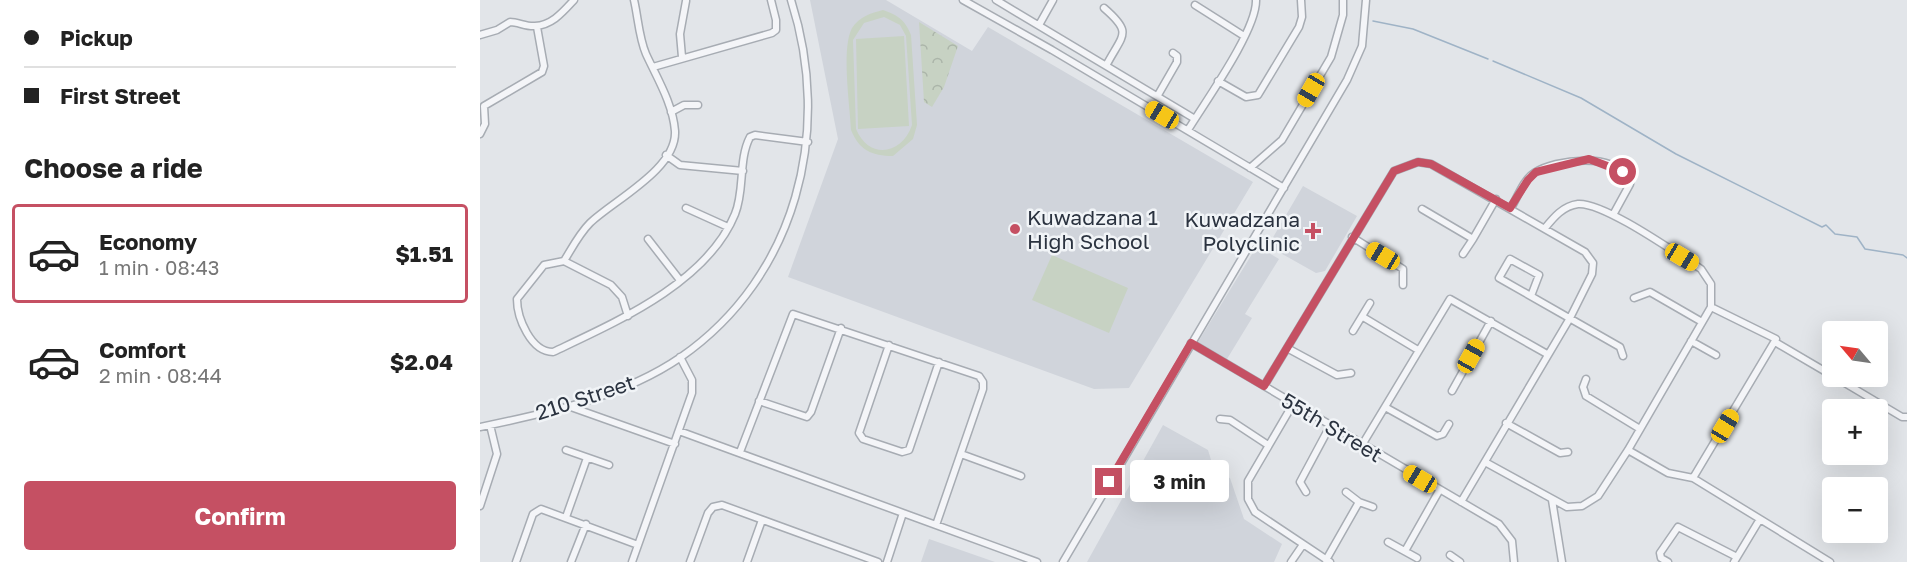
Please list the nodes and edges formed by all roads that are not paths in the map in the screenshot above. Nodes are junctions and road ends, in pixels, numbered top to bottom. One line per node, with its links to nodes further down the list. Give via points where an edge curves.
1 (574, 0): 16 (street, via 554,21)
2 (634, 0): 22 (street, via 645,52)
3 (688, 0): 20 (street, via 680,34)
4 (771, 0): 20 (street, via 776,20 772,33)
5 (791, 0): 30 (street, 210 Street, via 807,71)
6 (963, 0): 28 (street)
7 (996, 0): 15 (street)
8 (1053, 0): 15 (street)
9 (1256, 0): 18 (street)
10 (1300, 0): 23 (street, via 1299,27 1258,95 1246,97)
11 (1343, 0): 32 (street, via 1342,21 1331,57 1282,140)
12 (1366, 0): 34 (street, via 1362,46 1355,66)
13 (1195, 5): 18 (street)
14 (1104, 8): 21 (street, via 1123,28)
15 (1039, 25): 21 (street)
16 (537, 27): 17 (street, via 513,21); 29 (street, via 542,72 484,105 485,124)
17 (480, 35)
18 (1244, 36): 23 (street)
19 (1173, 53): 24 (street, via 1177,62)
20 (682, 57): 22 (street)
21 (1107, 64): 24 (street)
22 (653, 67): 26 (street)
23 (1218, 81): 27 (street)
24 (1158, 95): 27 (street)
25 (698, 105): 26 (street, via 684,105)
26 (671, 112): 31 (street, via 675,134)
27 (1195, 118): 28 (street)
28 (1188, 130): 32 (street)
29 (480, 134)
30 (808, 142): 33 (street, via 755,135 748,142); 69 (street, 210 Street, via 789,217 761,271 715,329)
31 (666, 155): 33 (street, via 680,165); 46 (street, via 646,180 590,223)
32 (1250, 168): 34 (street)
33 (743, 171): 40 (street, via 736,213)
34 (1284, 188): 62 (street)
35 (1496, 199): 37 (street); 42 (street, via 1431,164 1412,163 1389,176); 44 (street)
36 (686, 208): 40 (street)
37 (1510, 208): 39 (street, via 1536,172 1589,159 1623,172 1630,179); 41 (street)
38 (1422, 209): 44 (street)
39 (1613, 215): 41 (street, via 1578,204 1557,213); 52 (street, via 1701,269 1711,284)
40 (728, 227): 47 (street, via 715,249)
41 (1545, 228): 55 (street, via 1585,252 1593,263 1592,274)
42 (1352, 237): 48 (street, via 1403,269); 64 (street)
43 (648, 239): 47 (street)
44 (1473, 239): 45 (street)
45 (1463, 254)
46 (564, 261): 53 (street, via 617,289); 53 (street, via 544,265 517,299 522,325 540,349 553,352)
47 (680, 279): 53 (street)
48 (1403, 285)
49 (1531, 296): 49 (street, via 1499,278 1510,259 1539,275); 55 (street)
50 (1634, 298): 57 (street, via 1650,292)
51 (1370, 303): 54 (street)
52 (1711, 307): 57 (street); 61 (street, via 1775,338)
53 (628, 316)
54 (1363, 317): 59 (street); 65 (street)
55 (1569, 318): 66 (street); 68 (street, via 1620,347)
56 (1491, 321): 65 (street, via 1450,300); 66 (street); 76 (street)
57 (1702, 322): 60 (street)
58 (841, 328): 63 (street); 77 (street, via 793,314); 77 (street, via 807,417)
59 (1353, 331)
60 (1691, 342): 67 (street); 88 (street)
61 (1775, 342): 71 (street); 102 (street)
62 (1191, 343): 74 (street, 55th Street); 133 (street)
63 (888, 345): 70 (street); 70 (street, via 859,433 863,439 902,453 909,450)
64 (1287, 348): 72 (street, via 1337,375); 74 (street)
65 (1418, 350): 80 (street)
66 (1547, 354): 83 (street)
67 (1716, 355)
68 (1623, 356)
69 (680, 357): 79 (street, 210 Street, via 625,387); 89 (street, via 693,386)
70 (939, 362): 97 (street, via 979,376 983,382)
71 (1822, 370)
72 (1351, 373)
73 (1586, 379): 88 (street, via 1586,396)
74 (1264, 386): 78 (street, 55th Street)
75 (1852, 387): 81 (street)
76 (1452, 391)
77 (759, 401): 95 (street)
78 (1293, 404): 86 (street, 55th Street); 91 (street)
79 (568, 406): 84 (street, 210 Street); 90 (street)
80 (1385, 407): 85 (street, via 1437,436); 92 (street)
81 (1907, 417)
82 (1220, 420): 91 (street, via 1230,420)
83 (1506, 423): 96 (street, via 1560,453); 99 (street)
84 (490, 424): 87 (street, 210 Street); 109 (street, via 497,454)
85 (1449, 424)
86 (1330, 426): 92 (street, 55th Street); 104 (street, via 1300,482)
87 (480, 427)
88 (1640, 429): 94 (street)
89 (679, 432): 90 (street); 95 (street)
90 (675, 444): 118 (street)
91 (1268, 445): 119 (street, via 1248,481 1249,503 1255,512)
92 (1362, 445): 103 (street, 55th Street)
93 (566, 450): 98 (street)
94 (1628, 450): 102 (street, via 1668,473); 106 (street, via 1593,500 1574,507)
95 (740, 452): 111 (street)
96 (1569, 452)
97 (961, 454): 101 (street); 116 (street)
98 (588, 458): 100 (street); 112 (street)
99 (1485, 462): 106 (street); 108 (street)
100 (609, 465)
101 (1022, 476)
102 (1693, 478): 113 (street)
103 (1439, 490): 108 (street, 55th Street); 120 (street)
104 (1306, 492)
105 (1346, 492): 107 (street)
106 (1552, 500): 137 (street)
107 (1359, 502): 110 (street); 124 (street)
108 (1461, 502): 136 (street, 55th Street, via 1504,530 1514,547)
109 (480, 506)
110 (1373, 507)
111 (903, 513): 116 (street); 131 (street)
112 (566, 517): 115 (street); 125 (street, via 537,510)
113 (1760, 519): 123 (street); 139 (street)
114 (762, 520): 128 (street, via 722,505 713,507); 129 (street); 130 (street)
115 (586, 524): 118 (street); 126 (street)
116 (936, 525): 132 (street)
117 (1388, 542): 120 (street)
118 (638, 544): 127 (street)
119 (1302, 546): 124 (street); 134 (street)
120 (1405, 551): 122 (street)
121 (1450, 555): 135 (street)
122 (1417, 558)
123 (1735, 560): 138 (street, via 1678,527 1660,552)
124 (1328, 561)
125 (516, 562)
126 (571, 562)
127 (632, 562)
128 (690, 562)
129 (747, 562)
130 (878, 562)
131 (887, 562)
132 (1037, 562)
133 (1063, 562)
134 (1291, 562)
135 (1460, 562)
136 (1514, 562)
137 (1562, 562)
138 (1668, 562)
139 (1830, 562)

